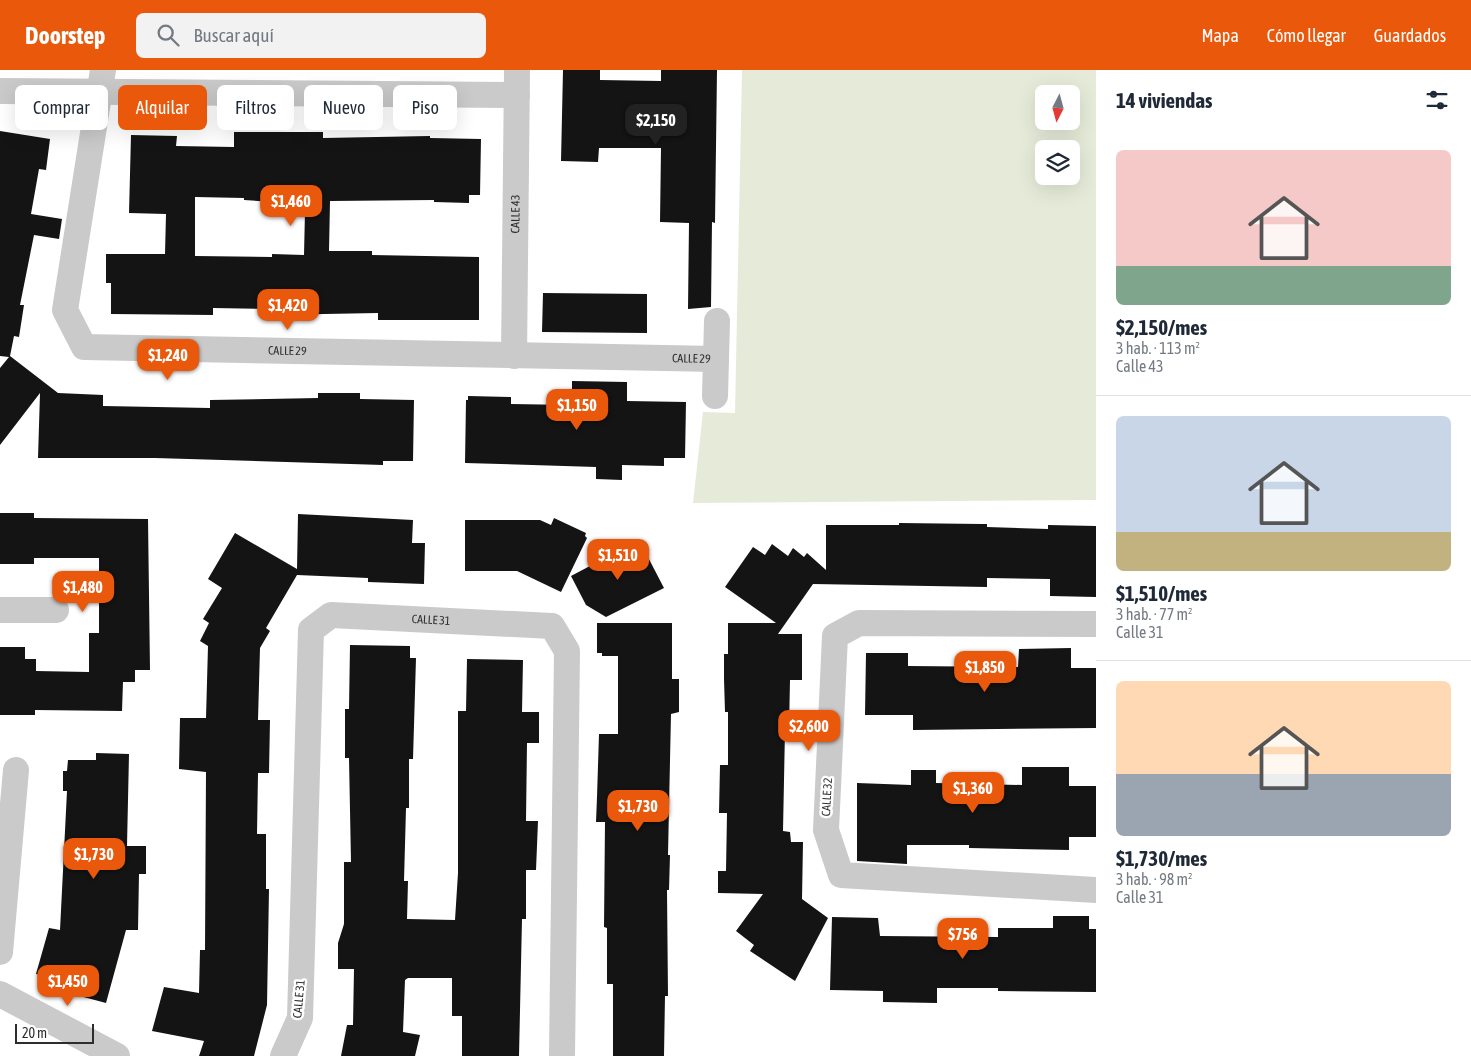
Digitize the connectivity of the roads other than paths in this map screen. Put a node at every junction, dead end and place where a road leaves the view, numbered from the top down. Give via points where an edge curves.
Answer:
1 (101, 81) edge
2 (517, 82) edge
3 (0, 91) edge
4 (717, 321) dead end
5 (514, 356) junction
6 (716, 359) junction
7 (715, 396) dead end
8 (0, 610) edge
9 (56, 610) dead end
10 (1096, 624) edge
11 (16, 770) dead end
12 (1096, 890) edge
13 (0, 952) edge
14 (0, 994) edge
15 (118, 1056) edge
16 (283, 1056) edge
17 (562, 1056) edge

1 - 2 street
1 - 3 street
1 - 5 street, CALLE 29 via 65,310 84,347
2 - 5 street, CALLE 43
4 - 6 street
5 - 6 street, CALLE 29
6 - 7 street, CALLE 29
8 - 9 street
10 - 12 street, CALLE 32 via 859,623 835,636 826,830 841,875
11 - 13 street
14 - 15 street
16 - 17 street, CALLE 31 via 300,1018 311,630 331,616 552,626 567,651

